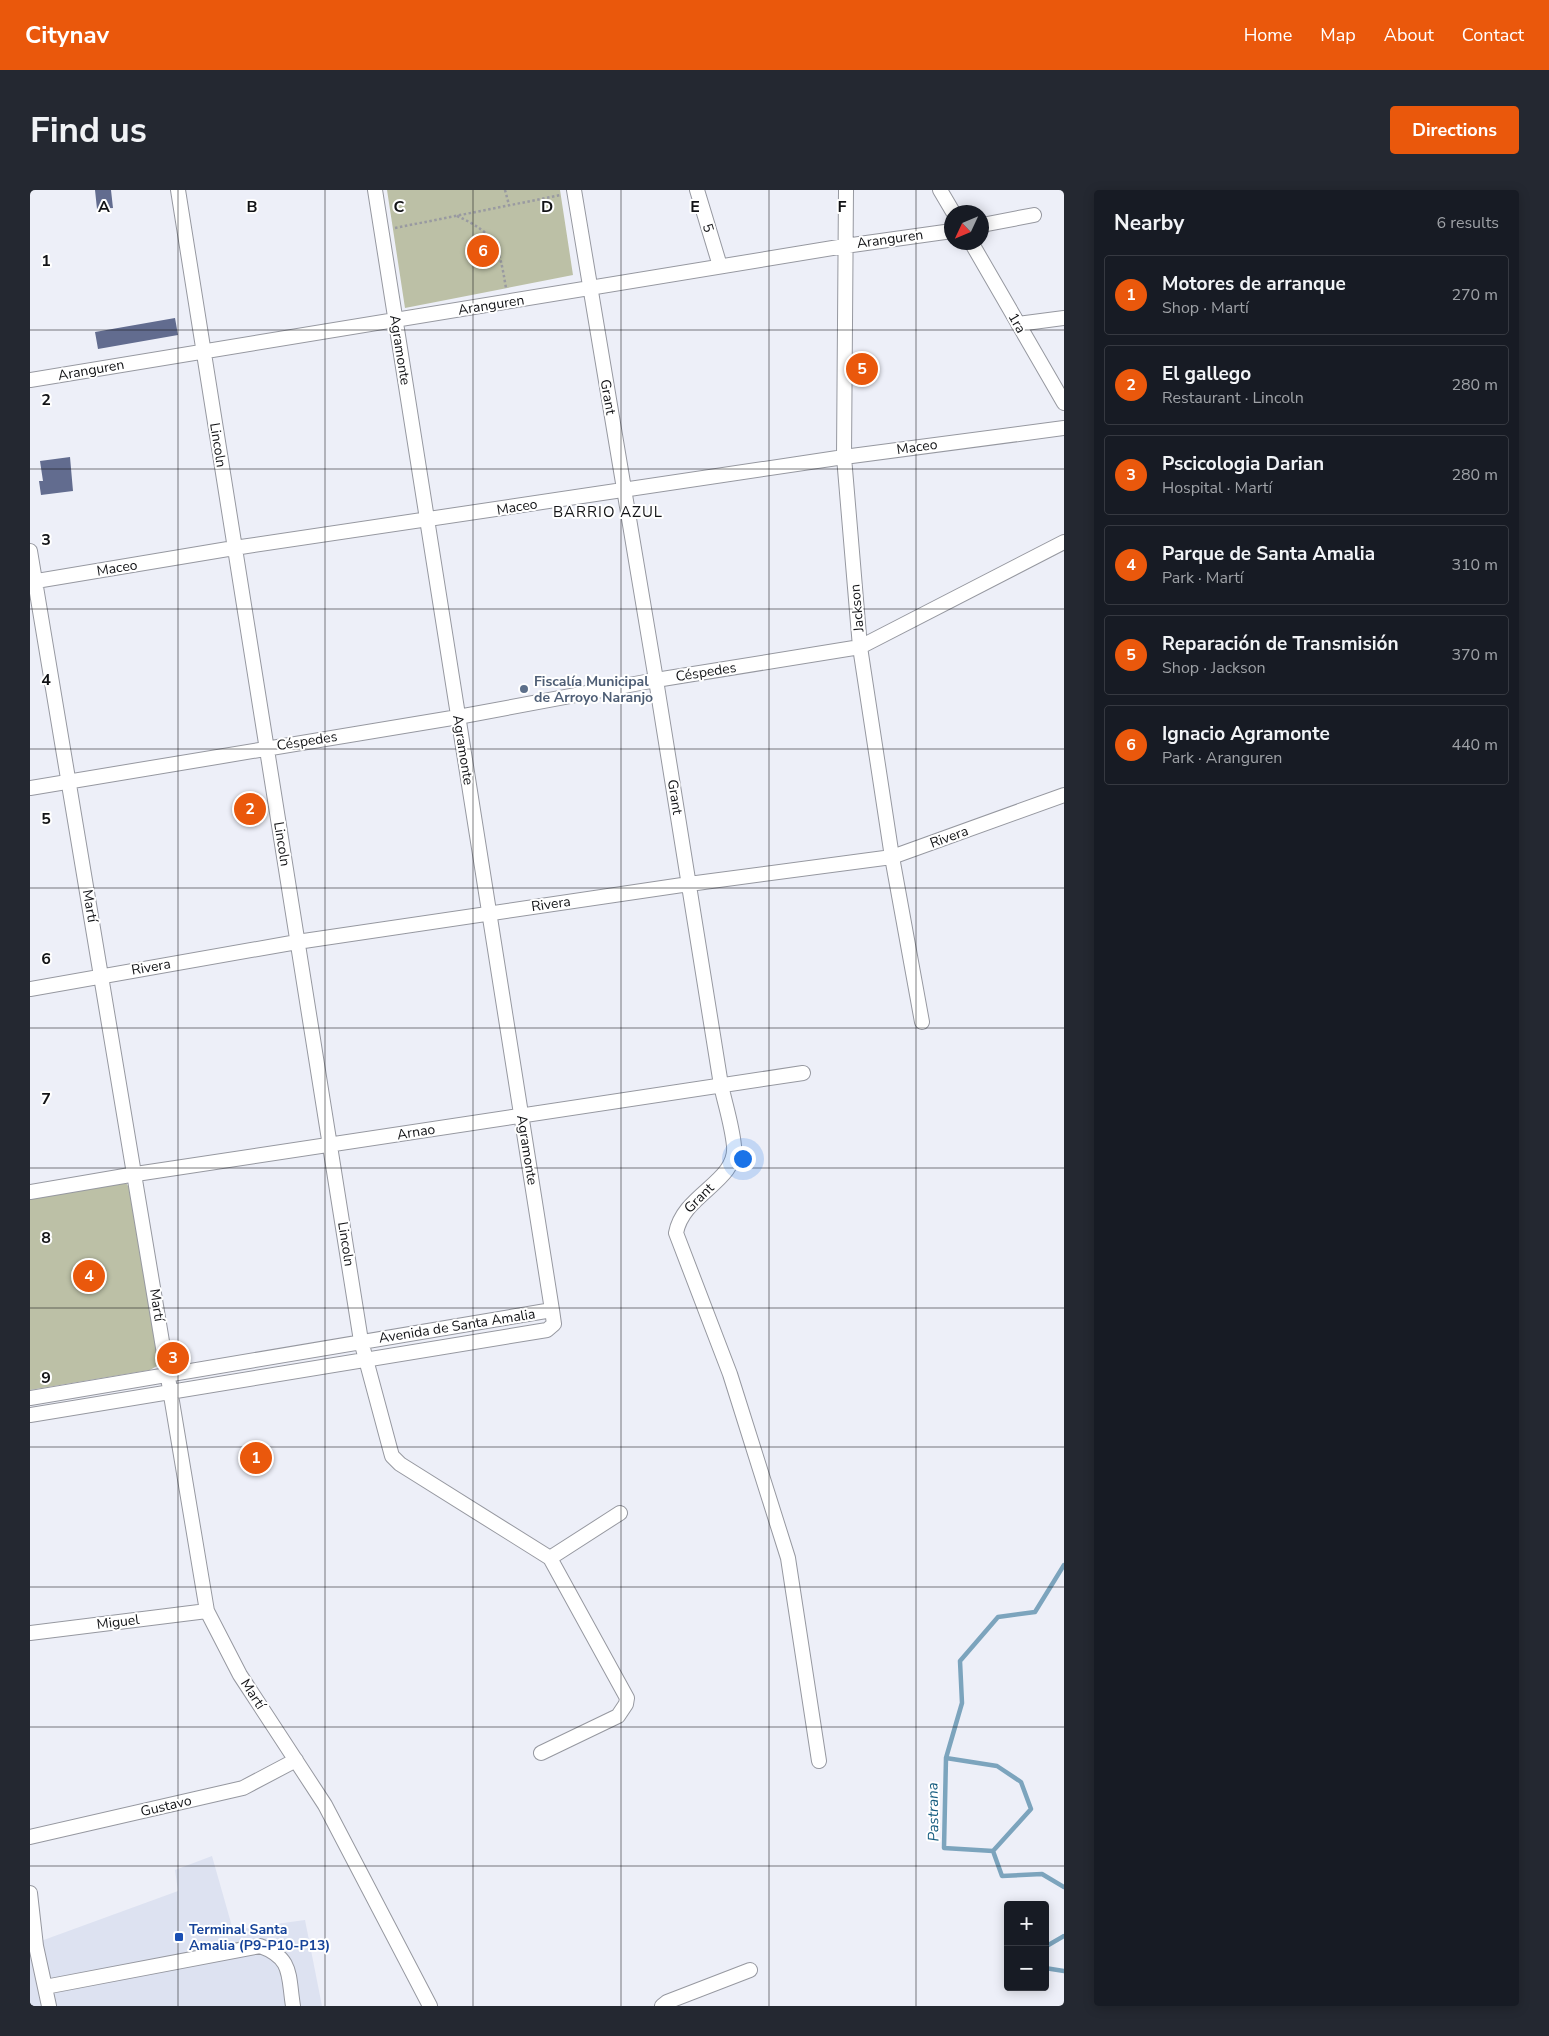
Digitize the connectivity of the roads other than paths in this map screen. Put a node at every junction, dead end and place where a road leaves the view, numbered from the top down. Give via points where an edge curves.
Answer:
1 (178, 190) edge
2 (375, 190) edge
3 (696, 190) edge
4 (846, 190) edge
5 (940, 190) edge
6 (574, 191) edge
7 (949, 205) edge
8 (1034, 215) dead end
9 (989, 225) edge
10 (944, 232) edge
11 (846, 246) junction
12 (976, 250) edge
13 (720, 266) junction
14 (589, 288) junction
15 (1064, 318) edge
16 (396, 321) junction
17 (1018, 324) junction
18 (204, 351) junction
19 (30, 380) edge
20 (1064, 404) edge
21 (1064, 428) edge
22 (844, 457) junction
23 (624, 490) junction
24 (427, 520) junction
25 (1064, 542) edge
26 (234, 548) junction
27 (30, 551) edge
28 (33, 582) edge
29 (860, 648) junction
30 (656, 680) junction
31 (458, 717) junction
32 (267, 747) junction
33 (68, 781) junction
34 (30, 788) edge
35 (1064, 794) edge
36 (892, 857) junction
37 (689, 884) junction
38 (490, 913) junction
39 (297, 942) junction
40 (101, 975) junction
41 (30, 989) edge
42 (922, 1022) dead end
43 (803, 1073) dead end
44 (721, 1084) junction
45 (521, 1115) junction
46 (331, 1146) junction
47 (136, 1174) junction
48 (30, 1192) edge
49 (552, 1310) junction
50 (361, 1341) junction
51 (365, 1360) junction
52 (168, 1375) junction
53 (170, 1392) junction
54 (30, 1398) edge
55 (30, 1415) edge
56 (620, 1513) dead end
57 (550, 1558) junction
58 (207, 1611) junction
59 (30, 1633) edge
60 (541, 1753) dead end
61 (296, 1760) junction
62 (819, 1760) dead end
63 (30, 1837) edge
64 (30, 1894) edge
65 (750, 1970) dead end
66 (45, 1987) junction
67 (49, 2006) edge
68 (293, 2006) edge
69 (430, 2006) edge
70 (662, 2006) edge

1 - 18 street, Lincoln
2 - 16 street, Agramonte
3 - 13 street, 5
4 - 11 street, Jackson
5 - 7 street
6 - 14 street, Grant
8 - 9 street
10 - 11 street, Aranguren
11 - 13 street, Aranguren
11 - 22 street, Jackson
12 - 17 street, 1ra
13 - 14 street, Aranguren
14 - 16 street, Aranguren
14 - 23 street, Grant
15 - 17 street
16 - 18 street, Aranguren
16 - 24 street, Agramonte
17 - 20 street, 1ra
18 - 19 street, Aranguren
18 - 26 street, Lincoln
21 - 22 street, Maceo
22 - 23 street, Maceo
22 - 29 street, Jackson
23 - 24 street, Maceo
23 - 30 street, Grant
24 - 26 street, Maceo
24 - 31 street, Agramonte
25 - 29 street, Céspedes
26 - 28 street, Maceo
26 - 32 street, Lincoln
27 - 28 street, Martí
28 - 33 street, Martí
29 - 30 street, Céspedes
29 - 36 street, Jackson
30 - 31 street, Céspedes
30 - 37 street, Grant
31 - 32 street, Céspedes
31 - 38 street, Agramonte
32 - 33 street, Céspedes
32 - 39 street, Lincoln
33 - 34 street, Céspedes
33 - 40 street, Martí
35 - 36 street, Rivera
36 - 37 street, Rivera
36 - 42 street, Jackson
37 - 38 street, Rivera
37 - 44 street, Grant
38 - 39 street, Rivera
38 - 45 street, Agramonte
39 - 40 street, Rivera
39 - 46 street, Lincoln
40 - 41 street, Rivera
40 - 47 street, Martí
43 - 44 street, Arnao
44 - 45 street, Arnao
44 - 62 street, Grant via 734,1146 732,1160 727,1171 686,1208 678,1221 676,1233 730,1374 788,1558
45 - 46 street, Arnao
45 - 49 street, Agramonte
46 - 47 street, Arnao
46 - 50 street, Lincoln
47 - 48 street, Arnao
47 - 52 street, Martí
49 - 50 street, Avenida de Santa Amalia
49 - 51 street, Avenida de Santa Amalia via 554,1324 547,1330
50 - 51 street, Lincoln
50 - 52 street, Avenida de Santa Amalia
51 - 53 street, Avenida de Santa Amalia
51 - 57 street, Lincoln via 392,1456
52 - 53 street, Martí
52 - 54 street, Avenida de Santa Amalia
53 - 55 street, Avenida de Santa Amalia
53 - 58 street, Martí
56 - 57 street
57 - 60 street via 626,1698 626,1704 618,1716
58 - 59 street, Miguel
58 - 61 street, Martí via 240,1675
61 - 63 street, Gustavo via 243,1788
61 - 69 street, Martí via 325,1805
64 - 66 street
65 - 70 street
66 - 67 street
66 - 68 street via 260,1946 274,1951 286,1962

